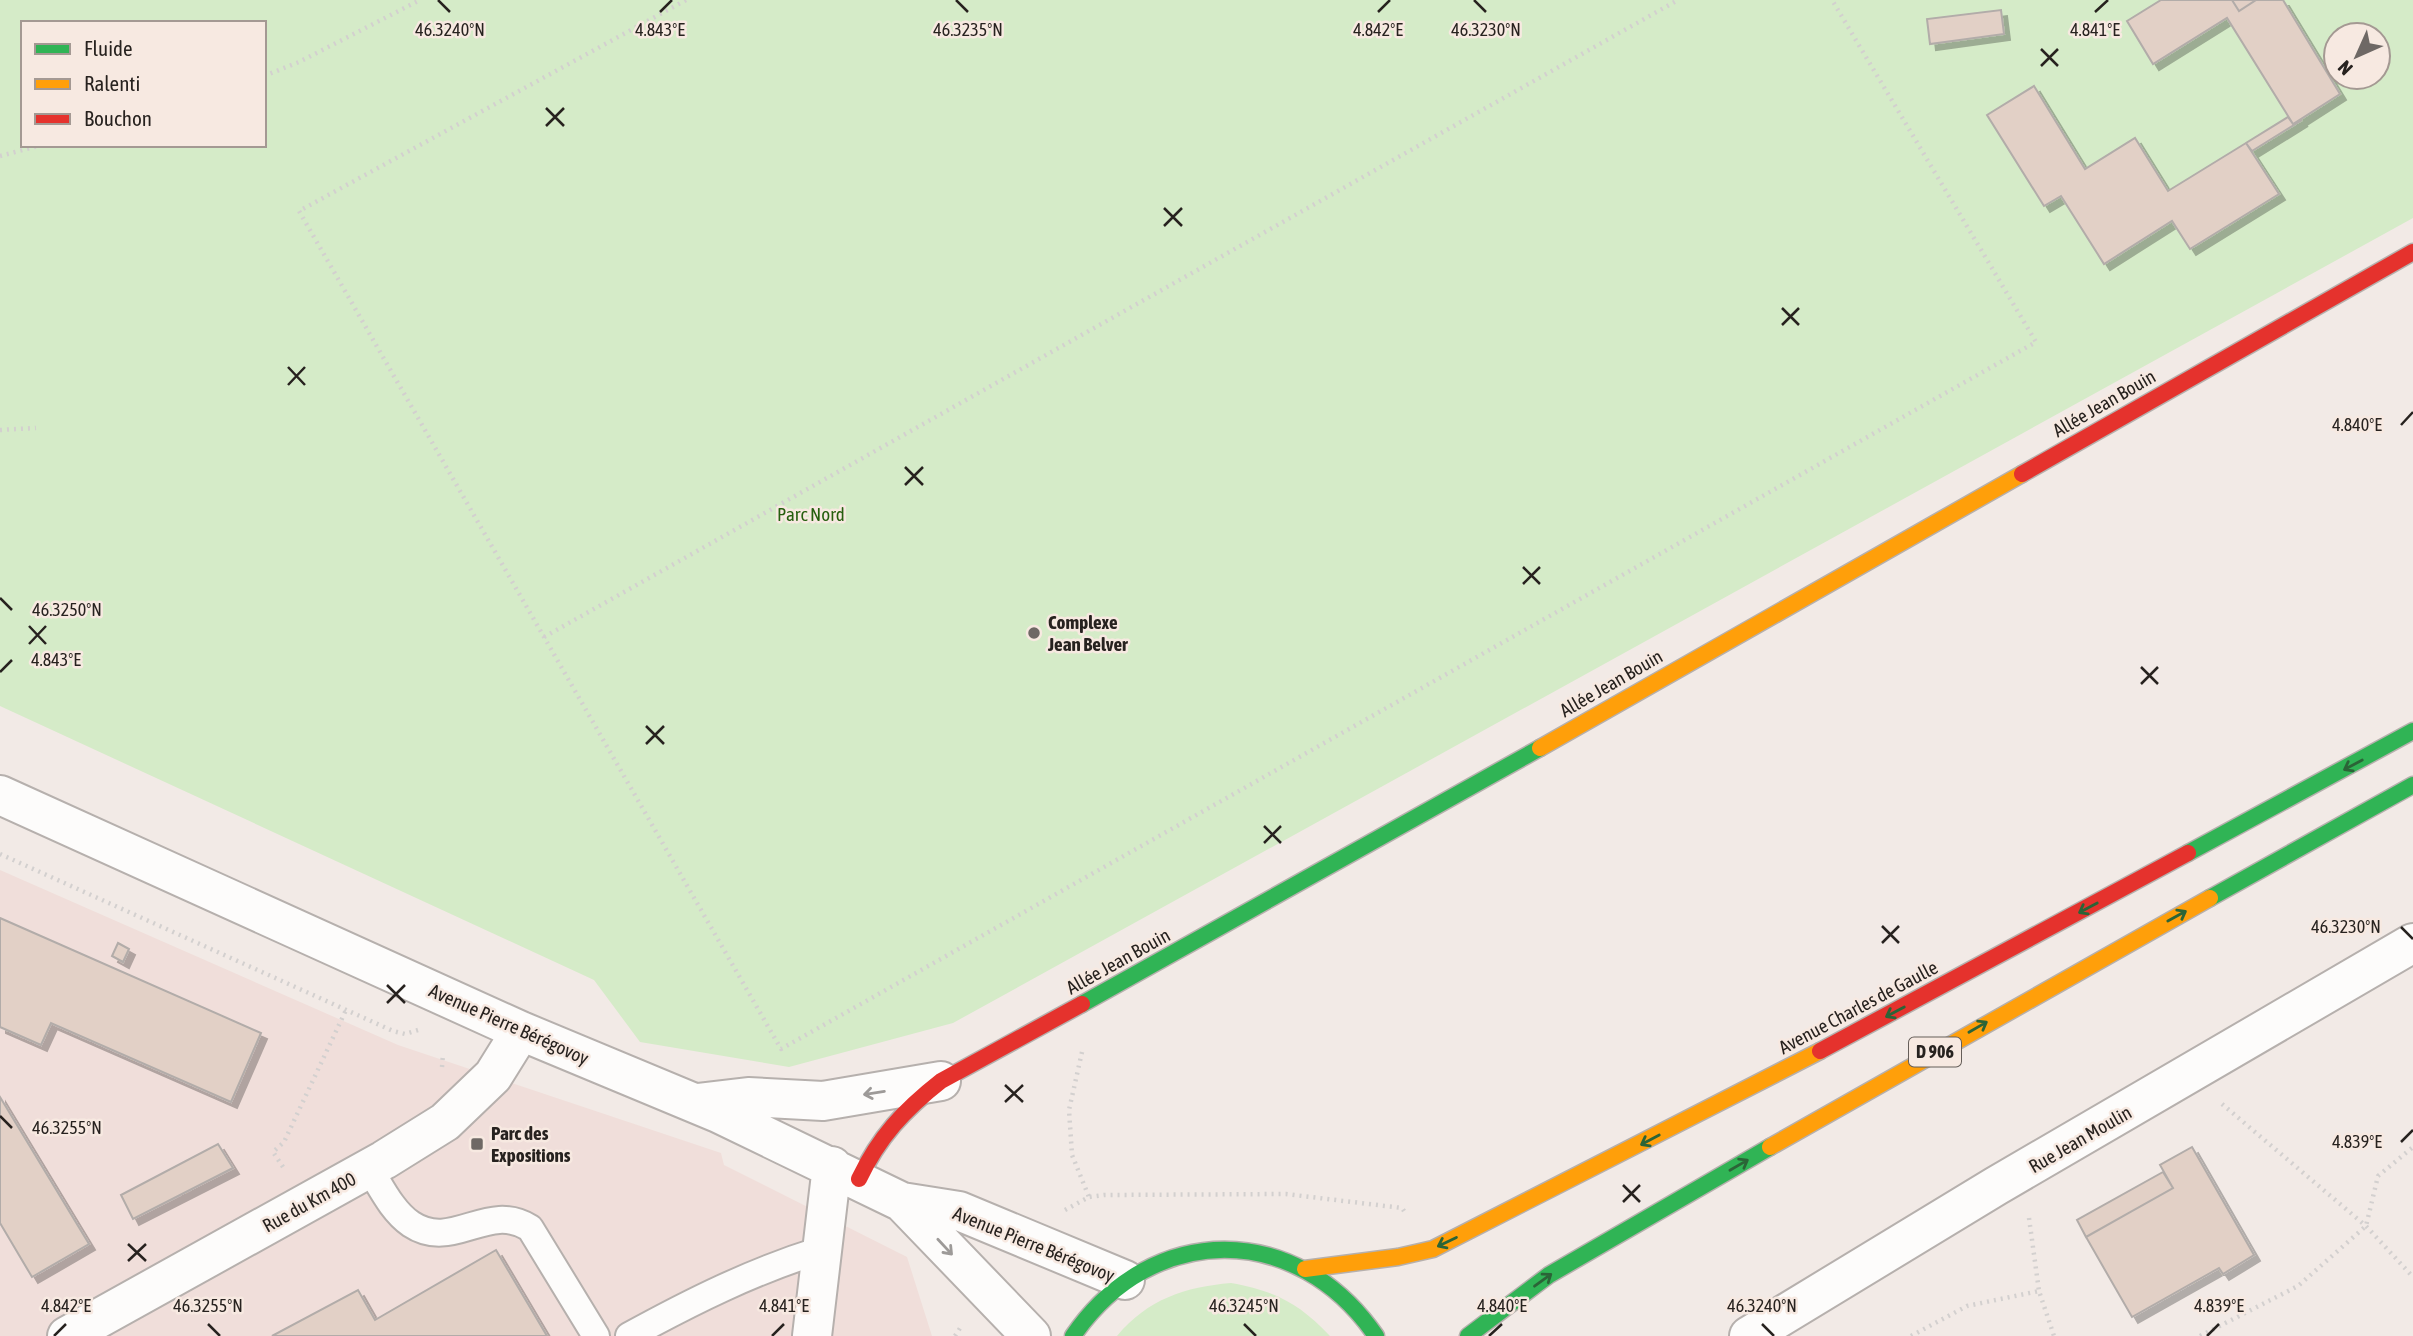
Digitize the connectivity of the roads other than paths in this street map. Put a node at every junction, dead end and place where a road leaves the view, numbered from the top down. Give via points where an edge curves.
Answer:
1 (2413, 252) edge
2 (2413, 732) edge
3 (2413, 785) edge
4 (0, 795) edge
5 (2413, 943) edge
6 (521, 1031) junction
7 (942, 1081) junction
8 (695, 1103) junction
9 (369, 1168) junction
10 (846, 1172) junction
11 (902, 1202) junction
12 (821, 1250) junction
13 (1305, 1269) junction
14 (1125, 1280) junction
15 (67, 1336) edge
16 (596, 1336) edge
17 (629, 1336) edge
18 (812, 1336) edge
19 (1031, 1336) edge
20 (1073, 1336) edge
21 (1376, 1336) edge
22 (1468, 1336) edge
23 (1749, 1336) edge

1 - 7 main road, Allée Jean Bouin
2 -> 13 main road, Avenue Charles de Gaulle via 1897,1011 1457,1237 1418,1254
22 -> 3 main road, D 906 via 1549,1275 2008,1010
4 - 6 street, Avenue Pierre Bérégovoy
5 - 23 street, Rue Jean Moulin
6 - 8 street, Avenue Pierre Bérégovoy
6 - 9 street, Rue du Km 400 via 493,1076 468,1102 445,1122
7 -> 8 street via 822,1101 748,1097
7 - 10 main road, Allée Jean Bouin via 893,1119 873,1148
8 - 10 street, Avenue Pierre Bérégovoy
9 - 15 street, Rue du Km 400
9 - 16 lane via 393,1205 410,1223 427,1232 448,1233 497,1219 516,1219 530,1228
10 - 11 street, Avenue Pierre Bérégovoy
10 - 12 street
11 - 14 street, Avenue Pierre Bérégovoy via 959,1211
11 -> 19 street, Avenue Pierre Bérégovoy
12 - 17 lane via 694,1300
12 - 18 street
13 - 14 main road via 1260,1253 1213,1250 1167,1259
13 - 21 main road via 1333,1286
14 - 20 main road via 1096,1305

